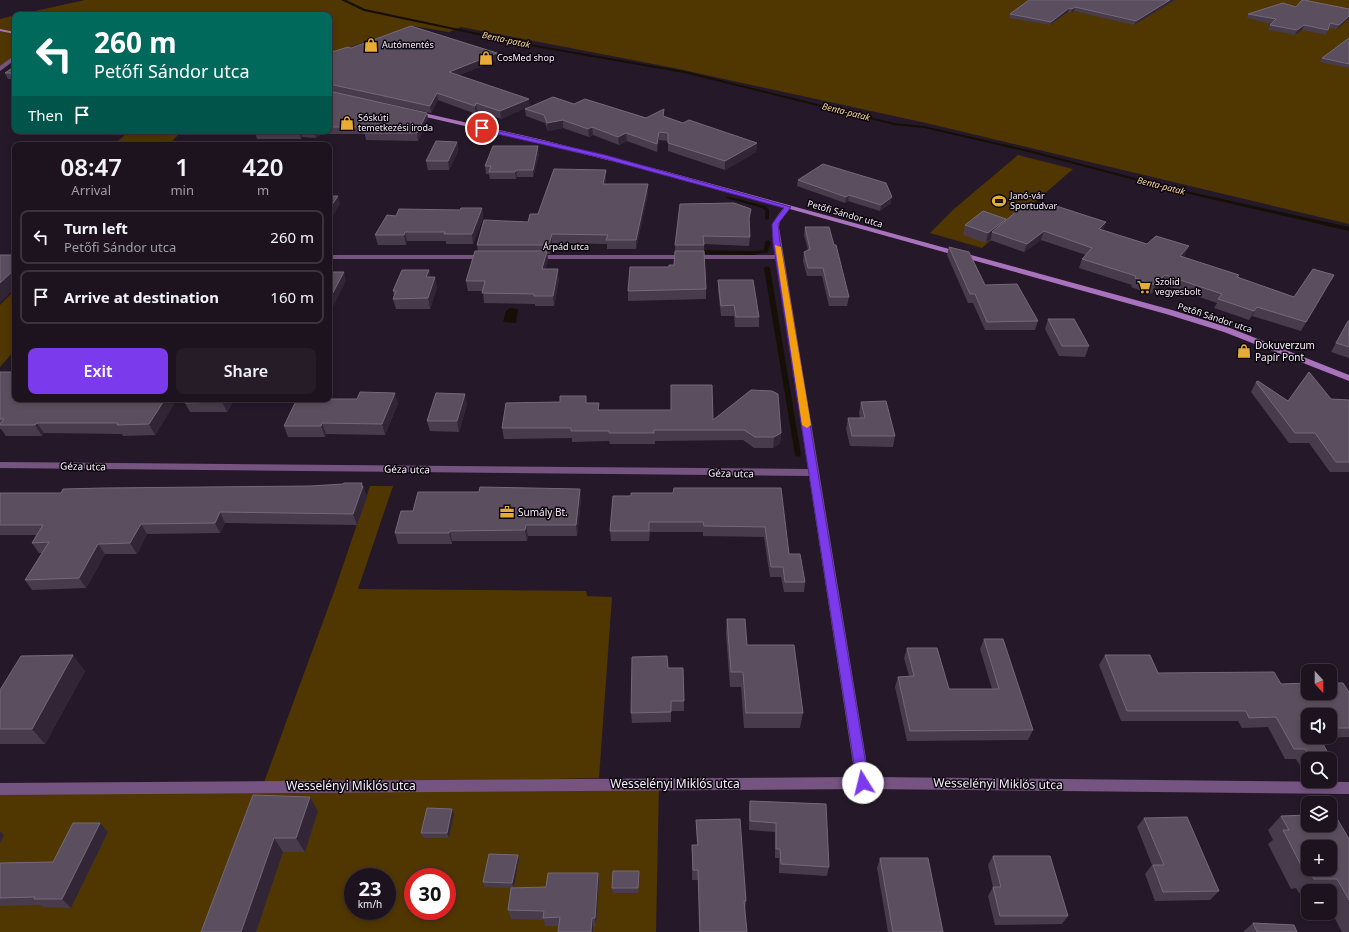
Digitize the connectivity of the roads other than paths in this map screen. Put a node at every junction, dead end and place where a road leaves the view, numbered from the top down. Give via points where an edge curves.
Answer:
1 (0, 30) edge
2 (12, 32) edge
3 (12, 59) edge
4 (0, 69) edge
5 (406, 112) edge
6 (787, 207) junction
7 (332, 257) edge
8 (495, 257) edge
9 (526, 257) edge
10 (779, 257) junction
11 (1349, 378) edge
12 (0, 465) edge
13 (815, 473) junction
14 (863, 783) junction
15 (1349, 788) edge
16 (0, 789) edge

1 - 2 main road
3 - 4 street
5 - 6 main road, Petőfi Sándor utca via 603,157
6 - 10 street via 775,224
6 - 11 main road, Petőfi Sándor utca via 1212,325
7 - 8 street
9 - 10 street, Árpád utca
10 - 13 street
12 - 13 street, Géza utca
13 - 14 street
14 - 15 street, Wesselényi Miklós utca
14 - 16 street, Wesselényi Miklós utca

